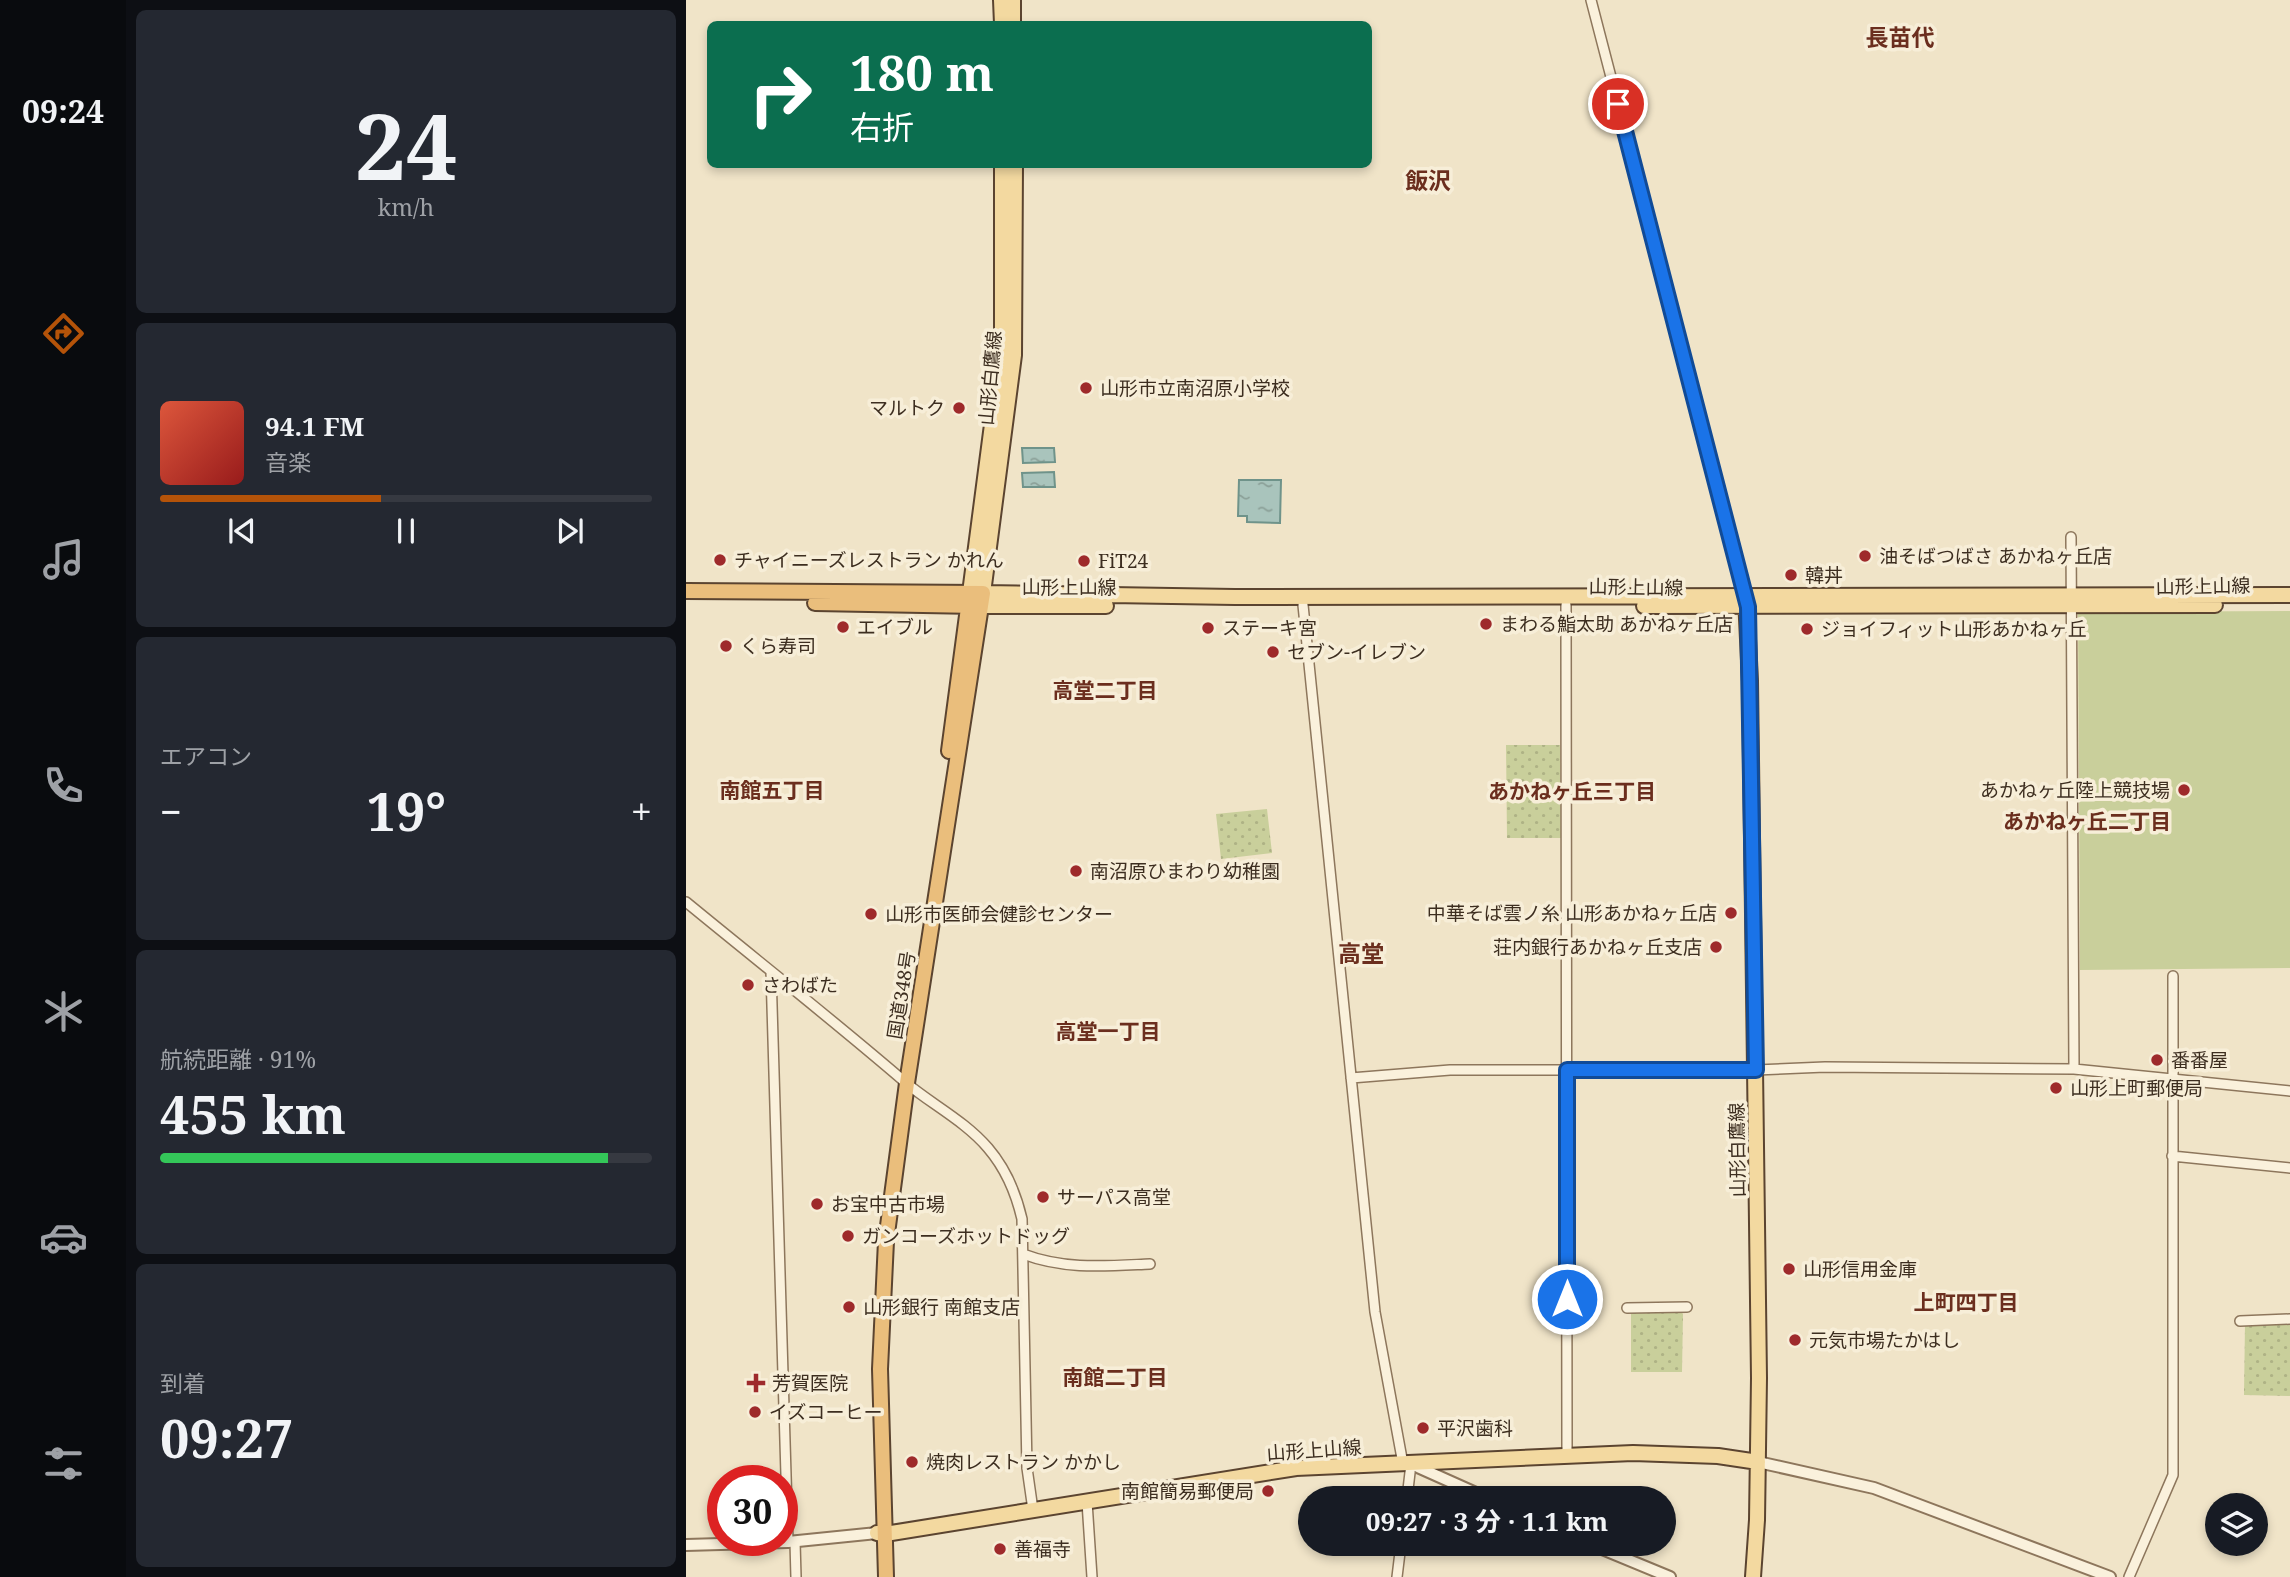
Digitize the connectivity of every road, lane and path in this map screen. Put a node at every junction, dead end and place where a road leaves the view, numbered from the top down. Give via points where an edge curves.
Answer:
1 (1002, 0) edge
2 (1013, 0) edge
3 (1591, 0) edge
4 (1002, 21) edge
5 (1013, 21) edge
6 (1002, 168) edge
7 (1015, 168) edge
8 (2071, 537) dead end
9 (686, 591) edge
10 (2290, 595) edge
11 (686, 600) edge
12 (976, 600) junction
13 (2071, 601) junction
14 (1747, 602) junction
15 (1303, 604) junction
16 (2290, 604) edge
17 (1566, 605) junction
18 (686, 902) edge
19 (771, 972) junction
20 (2173, 976) dead end
21 (2074, 1069) junction
22 (1567, 1070) junction
23 (1756, 1070) junction
24 (1351, 1078) junction
25 (2172, 1079) junction
26 (903, 1080) junction
27 (2290, 1091) edge
28 (2172, 1156) junction
29 (2290, 1168) edge
30 (1023, 1254) junction
31 (1150, 1264) dead end
32 (1687, 1307) dead end
33 (1627, 1308) dead end
34 (2290, 1319) edge
35 (2240, 1321) dead end
36 (1567, 1455) junction
37 (1758, 1462) junction
38 (1407, 1464) junction
39 (789, 1465) edge
40 (1407, 1486) edge
41 (1459, 1486) edge
42 (1087, 1502) junction
43 (1033, 1510) junction
44 (881, 1534) junction
45 (798, 1541) edge
46 (707, 1544) edge
47 (686, 1545) edge
48 (794, 1556) edge
49 (1400, 1556) edge
50 (1619, 1556) edge
51 (796, 1577) edge
52 (878, 1577) edge
53 (886, 1577) edge
54 (1092, 1577) edge
55 (1397, 1577) edge
56 (1670, 1577) edge
57 (1753, 1577) edge
58 (2110, 1577) edge
59 (2129, 1577) edge

1 - 4 main road
2 - 5 main road
3 - 14 street
6 - 12 main road, 山形白鷹線 via 1002,348
7 - 12 main road, 山形白鷹線 via 1014,355
8 - 13 street
9 - 12 highway
10 - 13 main road, 山形上山線
11 - 12 highway
12 - 14 main road, 山形上山線 via 1235,597
12 - 15 main road, 山形上山線
12 - 26 highway, 国道348号
13 - 14 main road, 山形上山線
13 - 16 main road, 山形上山線
13 - 21 street
14 - 17 main road, 山形上山線
14 - 23 main road, 山形白鷹線
15 - 17 main road, 山形上山線
15 - 24 street
17 - 22 street
18 - 19 street
19 - 26 street
19 - 39 street
20 - 25 street
21 - 23 street
21 - 25 street
22 - 23 street
22 - 24 street via 1450,1070
22 - 36 street
23 - 37 main road, 山形白鷹線
24 - 38 street via 1375,1312
25 - 27 street
25 - 28 street
26 - 30 street via 968,1130 1000,1165 1020,1208
26 - 44 highway, 国道348号 via 885,1264
28 - 29 street
28 - 59 street via 2173,1475
30 - 31 street via 1068,1266
30 - 43 street via 1027,1468
32 - 33 street
34 - 35 street
36 - 37 main road, 山形上山線 via 1633,1452
36 - 38 main road, 山形上山線
37 - 57 main road, 山形白鷹線
37 - 58 street via 1874,1488
38 - 40 street
38 - 41 street
38 - 42 main road, 山形上山線 via 1296,1468
42 - 43 main road, 山形上山線
42 - 54 street
43 - 44 main road, 山形上山線
44 - 45 street
44 - 52 highway, 国道348号
44 - 53 highway, 国道348号
46 - 47 street
48 - 51 street
49 - 55 street
50 - 56 street

